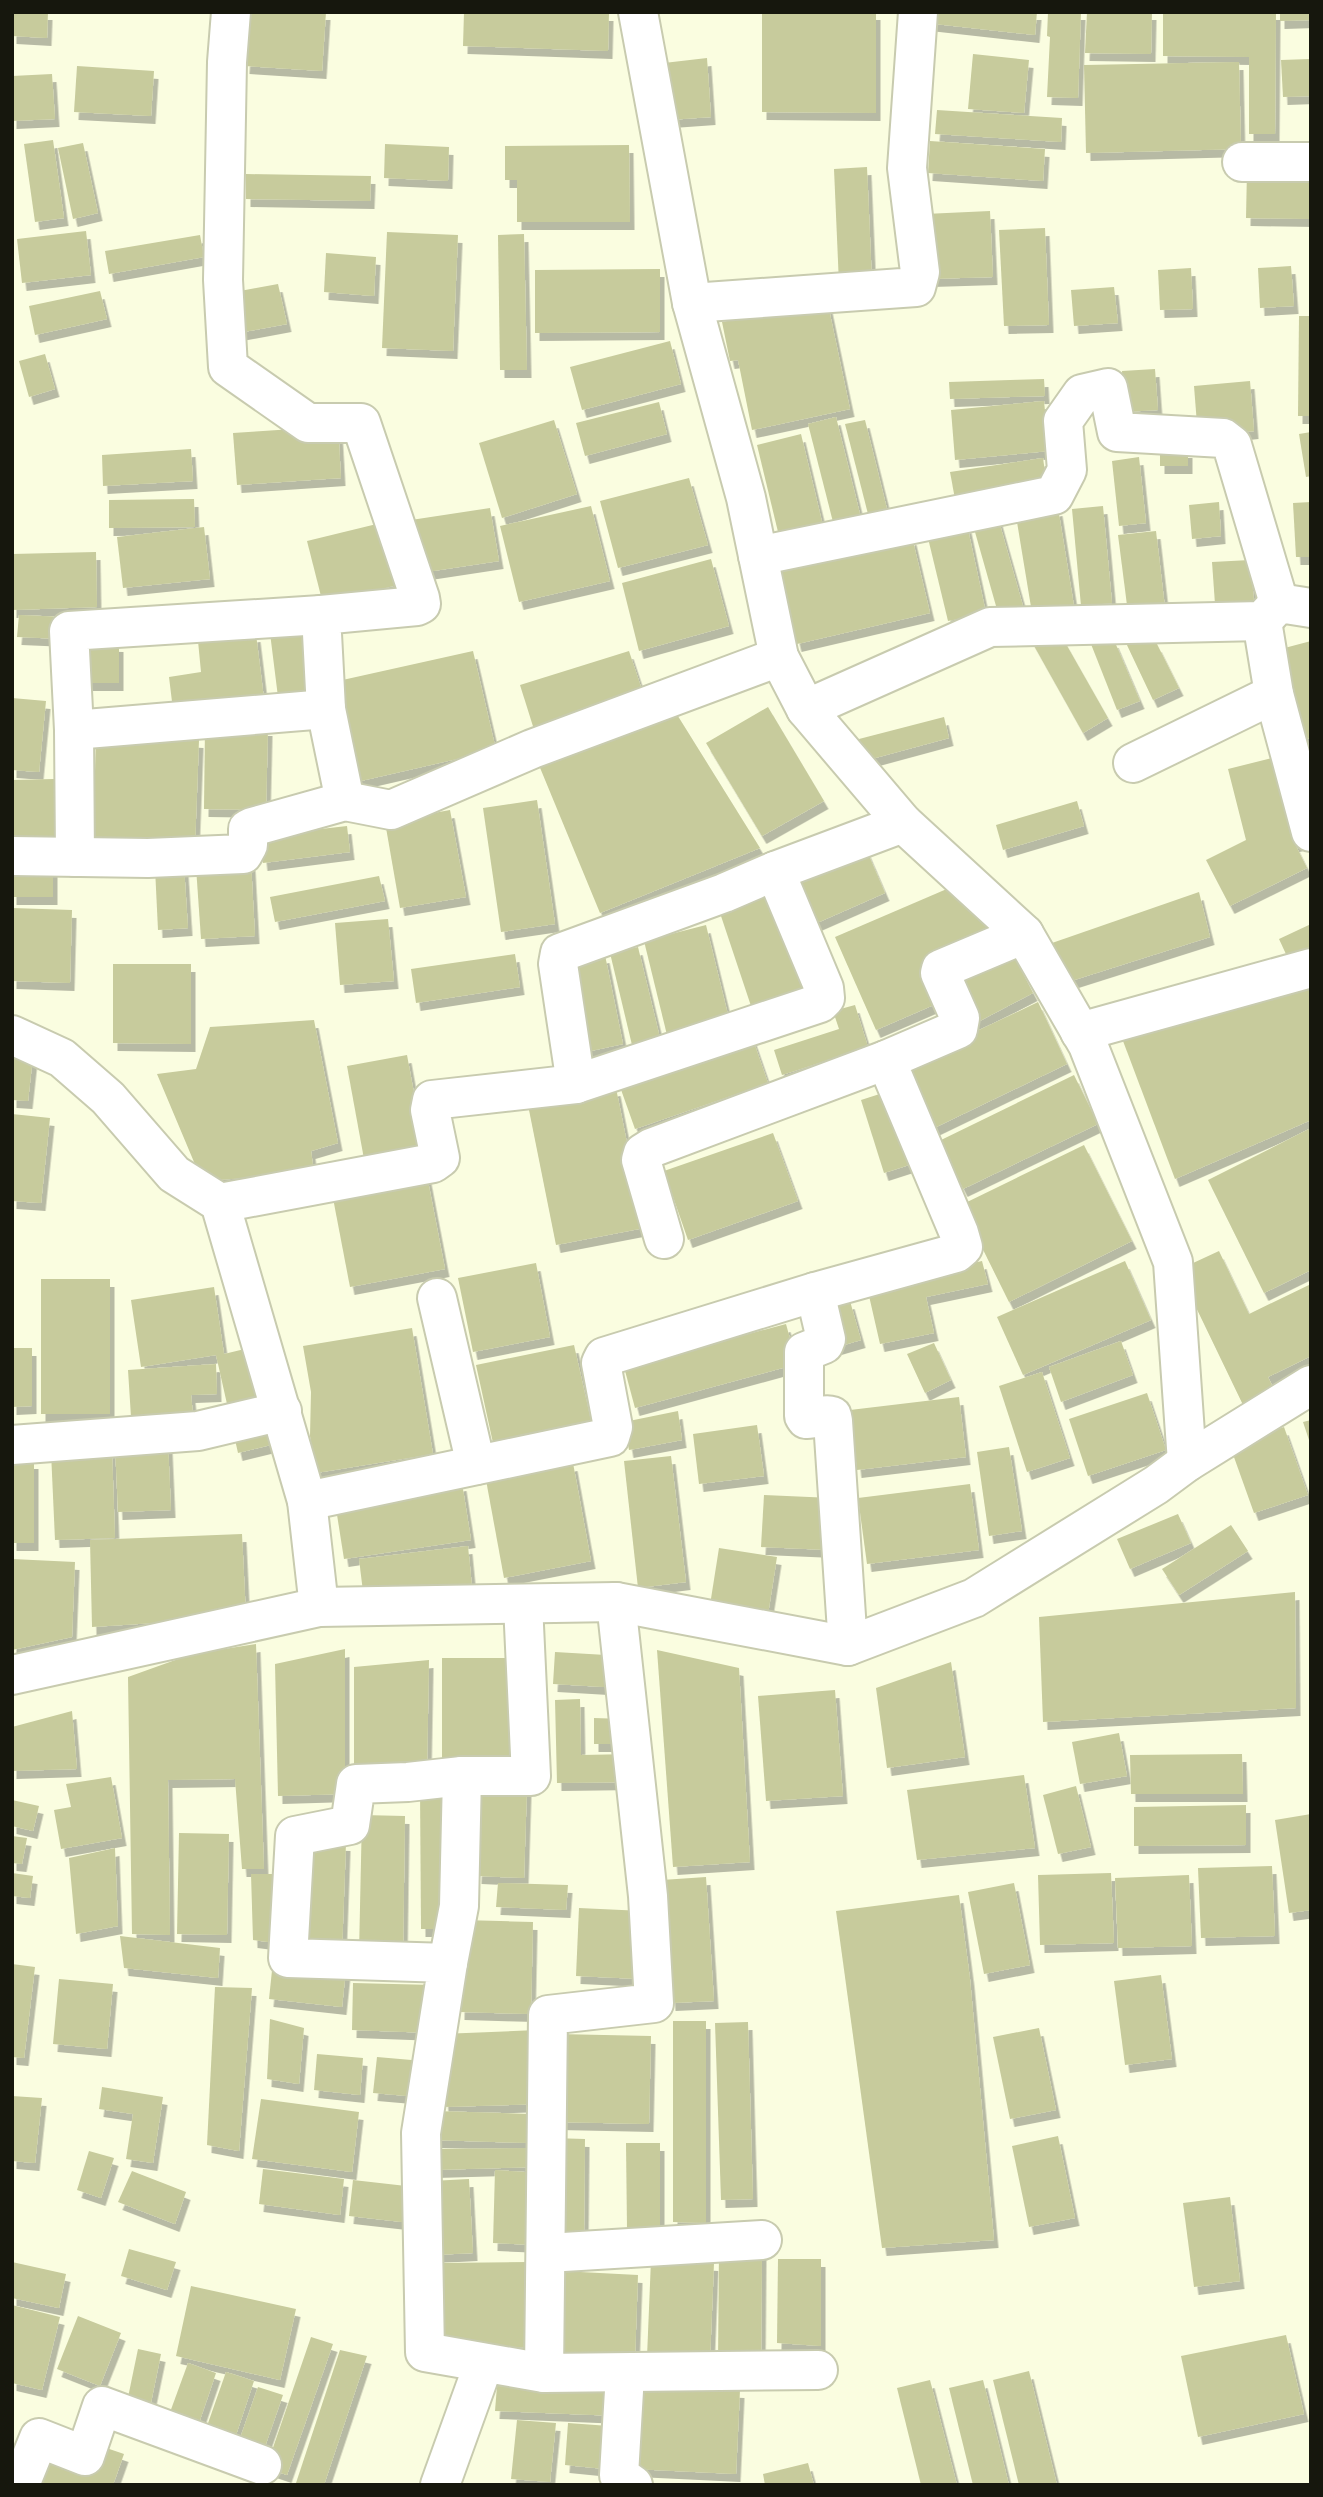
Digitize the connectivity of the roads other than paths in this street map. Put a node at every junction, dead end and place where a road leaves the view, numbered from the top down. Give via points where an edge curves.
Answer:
1 (231, 12) edge
2 (638, 12) edge
3 (918, 12) edge
4 (1242, 162) dead end
5 (1311, 162) edge
6 (692, 303) junction
7 (758, 556) junction
8 (1284, 611) edge
9 (321, 615) junction
10 (779, 657) junction
11 (1274, 694) junction
12 (326, 709) junction
13 (807, 709) junction
14 (74, 730) junction
15 (1133, 763) dead end
16 (345, 801) junction
17 (903, 823) junction
18 (1311, 832) edge
19 (12, 856) edge
20 (75, 857) junction
21 (775, 871) junction
22 (1024, 934) junction
23 (1311, 968) edge
24 (1080, 1032) junction
25 (12, 1035) edge
26 (886, 1060) junction
27 (576, 1084) junction
28 (220, 1203) junction
29 (664, 1239) dead end
30 (815, 1292) junction
31 (437, 1298) dead end
32 (1311, 1385) edge
33 (282, 1410) junction
34 (12, 1445) edge
35 (1187, 1462) junction
36 (476, 1465) junction
37 (307, 1501) junction
38 (616, 1602) junction
39 (523, 1604) junction
40 (319, 1607) junction
41 (848, 1646) junction
42 (12, 1675) edge
43 (462, 1776) junction
44 (447, 1963) junction
45 (762, 2239) dead end
46 (547, 2253) junction
47 (484, 2363) junction
48 (818, 2370) dead end
49 (544, 2373) junction
50 (625, 2374) junction
51 (262, 2465) dead end
52 (20, 2485) edge
53 (440, 2485) edge
54 (633, 2485) edge

1 - 9 street via 223,280 228,367 308,423 361,423 421,604
2 - 6 street
3 - 6 street via 907,168 920,272 916,287
4 - 5 street
6 - 7 street
7 - 8 street via 1054,495 1067,470 1063,421 1082,394 1108,388 1117,432 1223,438 1233,444
7 - 10 street
8 - 11 street
8 - 13 street via 990,626
9 - 12 street
9 - 14 street via 69,631
10 - 13 street
10 - 16 street via 532,749 391,810
11 - 15 street
11 - 18 street
12 - 14 street
12 - 16 street
13 - 17 street
14 - 20 street
16 - 20 street via 252,827 243,854
17 - 21 street
17 - 22 street
19 - 20 street
21 - 27 street via 560,953
21 - 27 street via 825,998
22 - 24 street
22 - 26 street via 941,969 960,1018 958,1029
23 - 24 street
24 - 35 street via 1173,1262
25 - 28 street via 62,1058 108,1098 174,1174
26 - 29 street via 643,1153 641,1160
26 - 30 street via 964,1247
27 - 28 street via 432,1100 440,1158 433,1163
28 - 33 street
30 - 36 street via 609,1354 601,1363 613,1427 610,1437
30 - 41 street via 826,1339 804,1352 804,1416 810,1420 828,1415 833,1421
31 - 36 street
32 - 35 street
33 - 34 street via 198,1431
33 - 37 street
35 - 41 street via 974,1598
36 - 37 street
37 - 40 street
38 - 39 street
38 - 41 street
38 - 46 street via 648,1896 654,2003 548,2015
39 - 40 street
39 - 43 street via 531,1776
40 - 42 street
43 - 44 street via 459,1906
43 - 44 street via 356,1784 351,1825 295,1836 288,1958
44 - 47 street via 421,2133 425,2352
45 - 46 street
46 - 49 street
47 - 49 street
47 - 53 street
48 - 50 street
49 - 50 street
50 - 54 street via 619,2475
51 - 52 street via 102,2406 85,2456 39,2438

